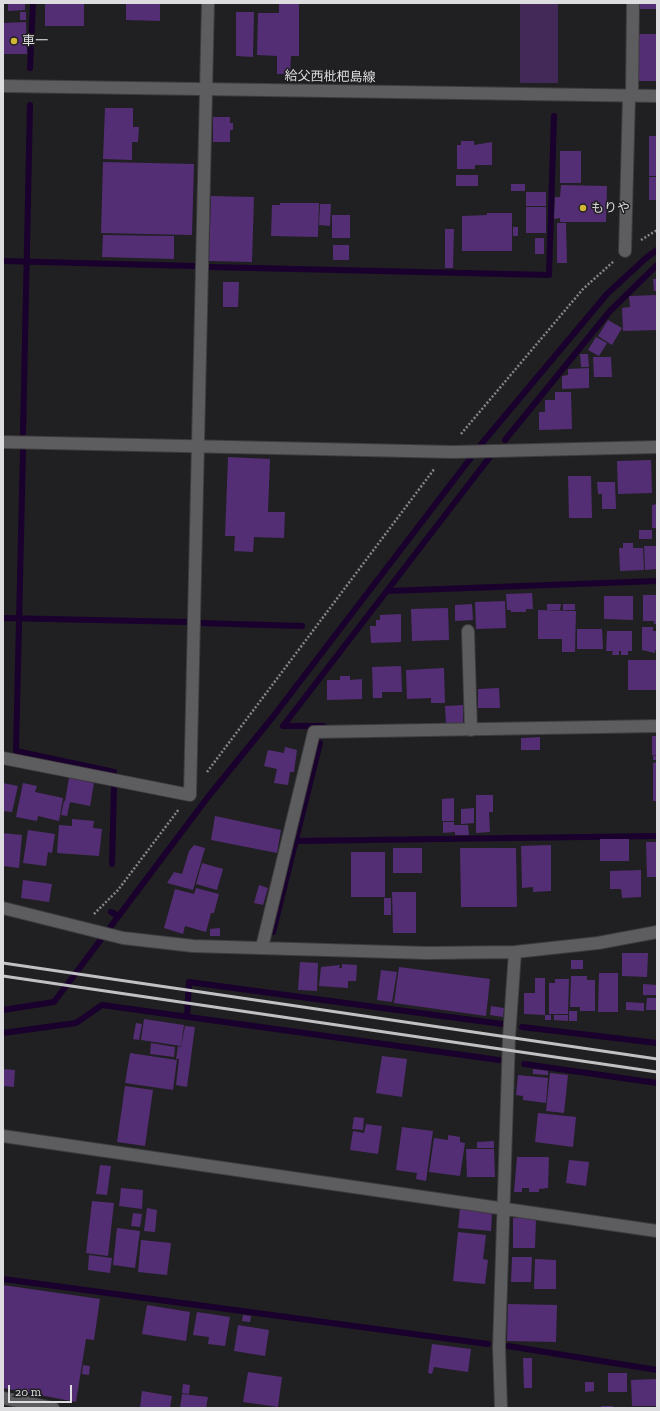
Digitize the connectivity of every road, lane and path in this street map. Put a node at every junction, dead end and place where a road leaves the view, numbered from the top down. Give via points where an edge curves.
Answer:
1 (208, 3) edge
2 (633, 3) edge
3 (3, 86) edge
4 (206, 89) junction
5 (631, 96) junction
6 (657, 96) edge
7 (657, 230) edge
8 (625, 251) junction
9 (3, 442) edge
10 (198, 445) junction
11 (657, 447) edge
12 (450, 452) junction
13 (468, 631) dead end
14 (657, 726) edge
15 (471, 730) junction
16 (3, 758) edge
17 (190, 795) junction
18 (3, 908) edge
19 (84, 929) junction
20 (657, 932) edge
21 (262, 947) junction
22 (515, 952) junction
23 (3, 1136) edge
24 (503, 1209) junction
25 (657, 1231) edge
26 (3, 1398) edge
27 (53, 1408) edge
28 (501, 1408) edge

1 - 4 street
2 - 5 street
3 - 4 street, 給父西枇杷島線
4 - 5 street, 給父西枇杷島線
4 - 10 street
5 - 6 street, 給父西枇杷島線
5 - 8 street
7 - 8 path
8 - 12 path via 583,289
9 - 10 street
10 - 12 street
10 - 17 street
11 - 12 street
12 - 17 path
13 - 15 street
14 - 15 street
15 - 21 street via 314,732
16 - 17 street
17 - 19 path via 118,890
18 - 19 street
19 - 21 street via 123,938 193,946
20 - 22 street via 598,943
21 - 22 street via 428,953
22 - 24 street
23 - 24 street
24 - 25 street
24 - 28 street via 499,1347
26 - 27 street

